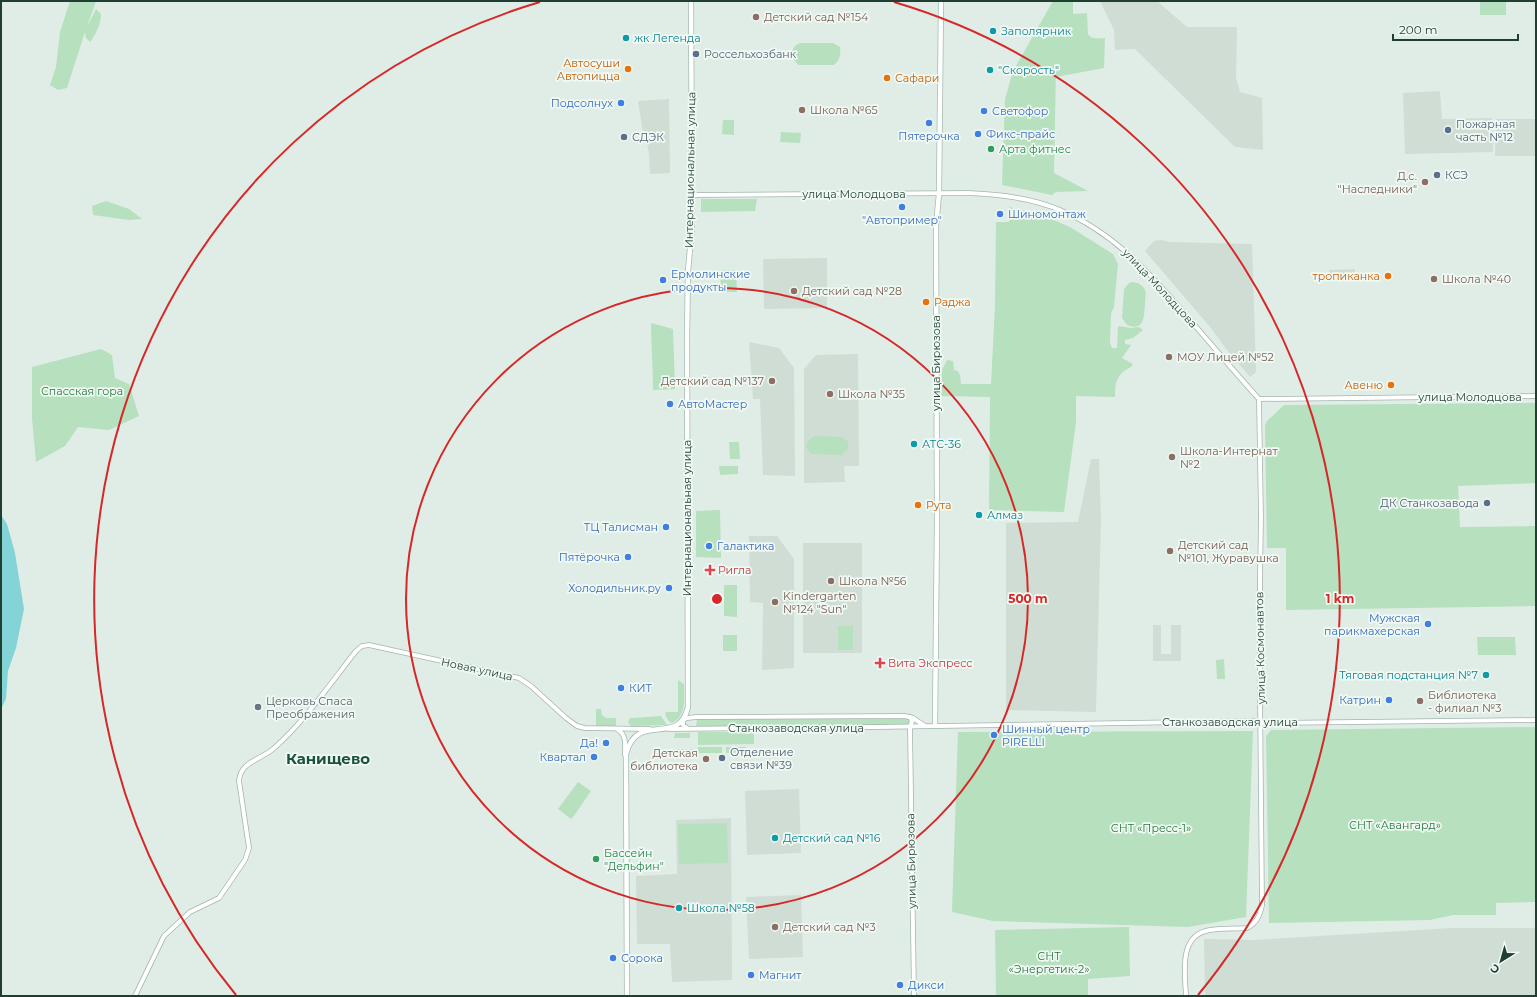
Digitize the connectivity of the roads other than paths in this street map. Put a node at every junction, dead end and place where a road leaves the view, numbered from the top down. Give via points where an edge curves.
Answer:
1 (691, 1) edge
2 (941, 1) edge
3 (939, 194) junction
4 (692, 195) junction
5 (1536, 396) edge
6 (1259, 399) junction
7 (688, 707) junction
8 (697, 717) junction
9 (910, 717) junction
10 (683, 720) junction
11 (1536, 720) edge
12 (1261, 723) junction
13 (925, 726) junction
14 (935, 726) junction
15 (909, 727) junction
16 (617, 729) junction
17 (651, 729) junction
18 (666, 729) junction
19 (689, 729) junction
20 (625, 761) junction
21 (135, 996) edge
22 (626, 996) edge
23 (914, 996) edge
24 (1186, 996) edge

1 - 4 main road, Интернациональная улица
2 - 3 main road, улица Бирюзова
3 - 4 street, улица Молодцова
3 - 6 street, улица Молодцова via 985,194 1031,201 1067,213 1104,234 1139,262
3 - 14 main road, улица Бирюзова via 936,226
4 - 7 main road, Интернациональная улица via 687,337
5 - 6 street, улица Молодцова
6 - 12 street, улица Космонавтов
7 - 8 street via 691,714
7 - 10 main road, Интернациональная улица
8 - 9 street, Станкозаводская улица
8 - 10 street, Станкозаводская улица
9 - 13 street
9 - 15 street, улица Бирюзова via 912,721
10 - 18 main road via 678,725
10 - 19 street via 683,725
11 - 12 street, Станкозаводская улица
12 - 14 street, Станкозаводская улица via 1253,721
12 - 24 street, улица Космонавтов via 1262,905 1253,925 1247,928 1210,930 1190,941 1185,961
13 - 14 street, Станкозаводская улица
13 - 15 street, Станкозаводская улица
15 - 19 street, Станкозаводская улица
15 - 23 street, улица Бирюзова
16 - 17 street, Новая улица
16 - 20 street via 625,738
16 - 21 street, Новая улица via 577,726 519,678 369,645 362,646 291,731 272,750 246,765 240,775 249,848 245,860 219,898 190,912 164,936
17 - 18 main road
17 - 20 main road via 632,740
18 - 19 street, Станкозаводская улица
20 - 22 main road

